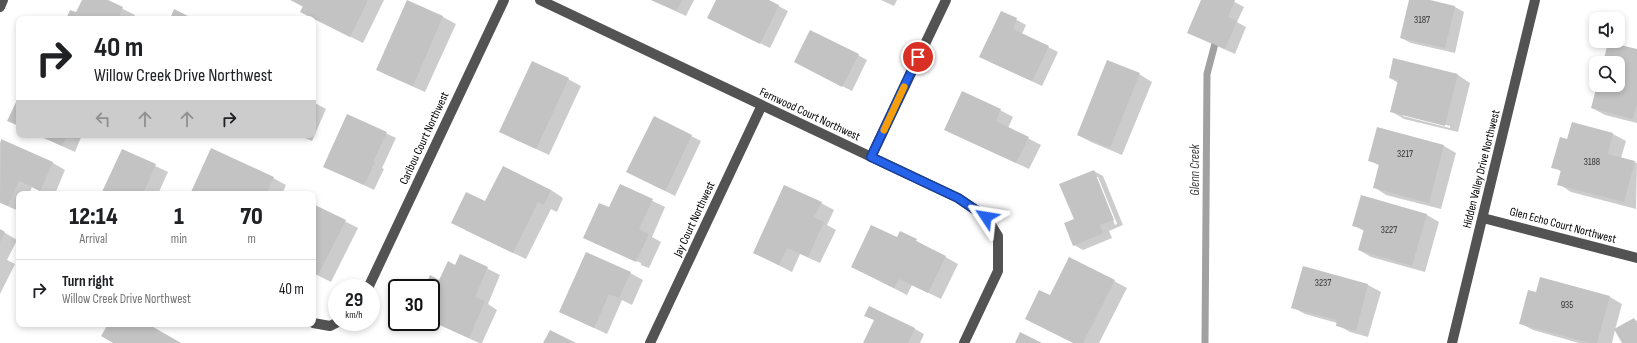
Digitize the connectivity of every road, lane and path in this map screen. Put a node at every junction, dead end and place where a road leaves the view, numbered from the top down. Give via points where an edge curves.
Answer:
1 (3, 0) edge
2 (504, 0) edge
3 (540, 0) edge
4 (946, 0) edge
5 (1535, 0) edge
6 (0, 7) edge
7 (762, 105) junction
8 (871, 157) junction
9 (1483, 218) junction
10 (1637, 258) edge
11 (372, 279) edge
12 (316, 324) edge
13 (328, 326) edge
14 (650, 343) edge
15 (964, 343) edge
16 (1452, 343) edge

1 - 6 street
2 - 11 street, Caribou Court Northwest
3 - 7 street, Fernwood Court Northwest
4 - 8 street
5 - 9 street, Hidden Valley Drive Northwest
7 - 8 street, Fernwood Court Northwest
7 - 14 street, Jay Court Northwest
8 - 15 street, Fernwood Court Northwest via 958,198 986,217 998,236 998,272
9 - 10 street, Glen Echo Court Northwest
9 - 16 street, Hidden Valley Drive Northwest
12 - 13 street

